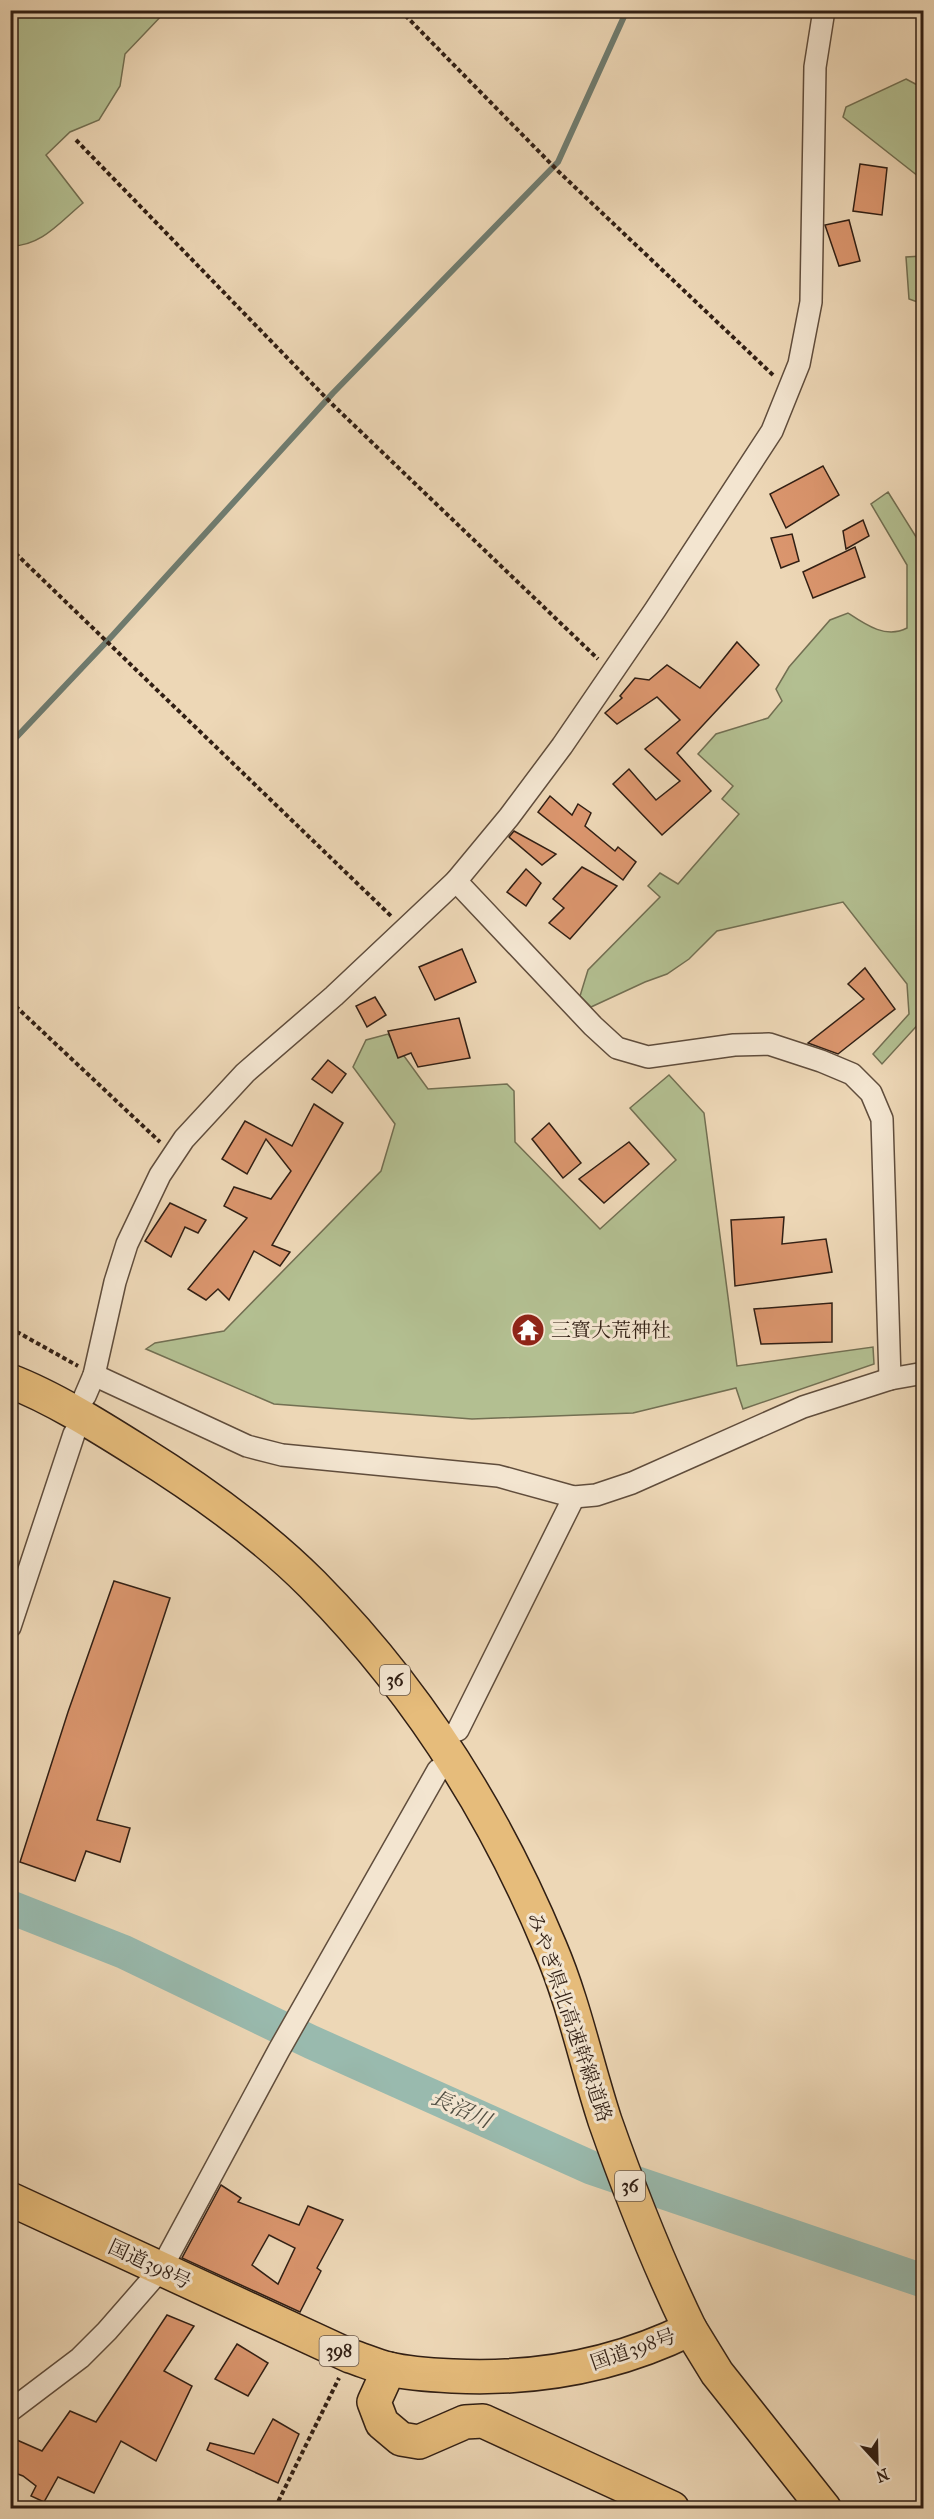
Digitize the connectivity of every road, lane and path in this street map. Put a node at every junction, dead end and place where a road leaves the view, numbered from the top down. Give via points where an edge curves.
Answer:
1 (400, 10) edge
2 (824, 10) edge
3 (76, 140) dead end
4 (790, 391) junction
5 (10, 548) edge
6 (612, 672) junction
7 (456, 881) junction
8 (404, 929) junction
9 (10, 1001) edge
10 (173, 1155) junction
11 (10, 1328) edge
12 (924, 1373) edge
13 (94, 1375) junction
14 (890, 1379) junction
15 (10, 1381) edge
16 (85, 1396) dead end
17 (74, 1434) dead end
18 (574, 1497) junction
19 (10, 1627) edge
20 (458, 1730) dead end
21 (438, 1770) dead end
22 (10, 2199) edge
23 (161, 2269) junction
24 (690, 2329) junction
25 (350, 2356) junction
26 (389, 2369) junction
27 (10, 2411) edge
28 (275, 2508) edge
29 (672, 2508) edge
30 (824, 2508) edge

1 - 4 path via 559,172
2 - 4 street via 815,67 811,302
3 - 6 path via 333,405
4 - 6 street via 772,431
5 - 8 path
6 - 7 street via 562,746
7 - 8 street
7 - 14 street via 617,1048 648,1057 769,1044 852,1074 871,1093 882,1119
8 - 10 street via 244,1073
9 - 10 path
10 - 13 street via 127,1244
11 - 13 path
12 - 14 street
13 - 16 street
13 - 18 street via 246,1446 282,1455 498,1476
14 - 18 street via 803,1407 632,1483 596,1495
15 - 24 main road, みやぎ県北高速幹線道路 / 36 via 121,1440 187,1482 253,1533 310,1582 418,1709 471,1786 515,1866 552,1950 605,2119 654,2253
17 - 19 street
18 - 20 street
21 - 23 street via 279,2050
22 - 23 main road, 国道398号 / 398
23 - 25 main road, 国道398号 / 398
23 - 27 street via 80,2358
24 - 26 main road, 国道398号 / 398 via 615,2360 570,2370 482,2377
24 - 30 main road, 国道398号 via 717,2373
25 - 26 main road, 国道398号 / 398
25 - 28 path
26 - 29 main road, 398 via 374,2402 382,2423 401,2439 419,2442 465,2422 483,2421

